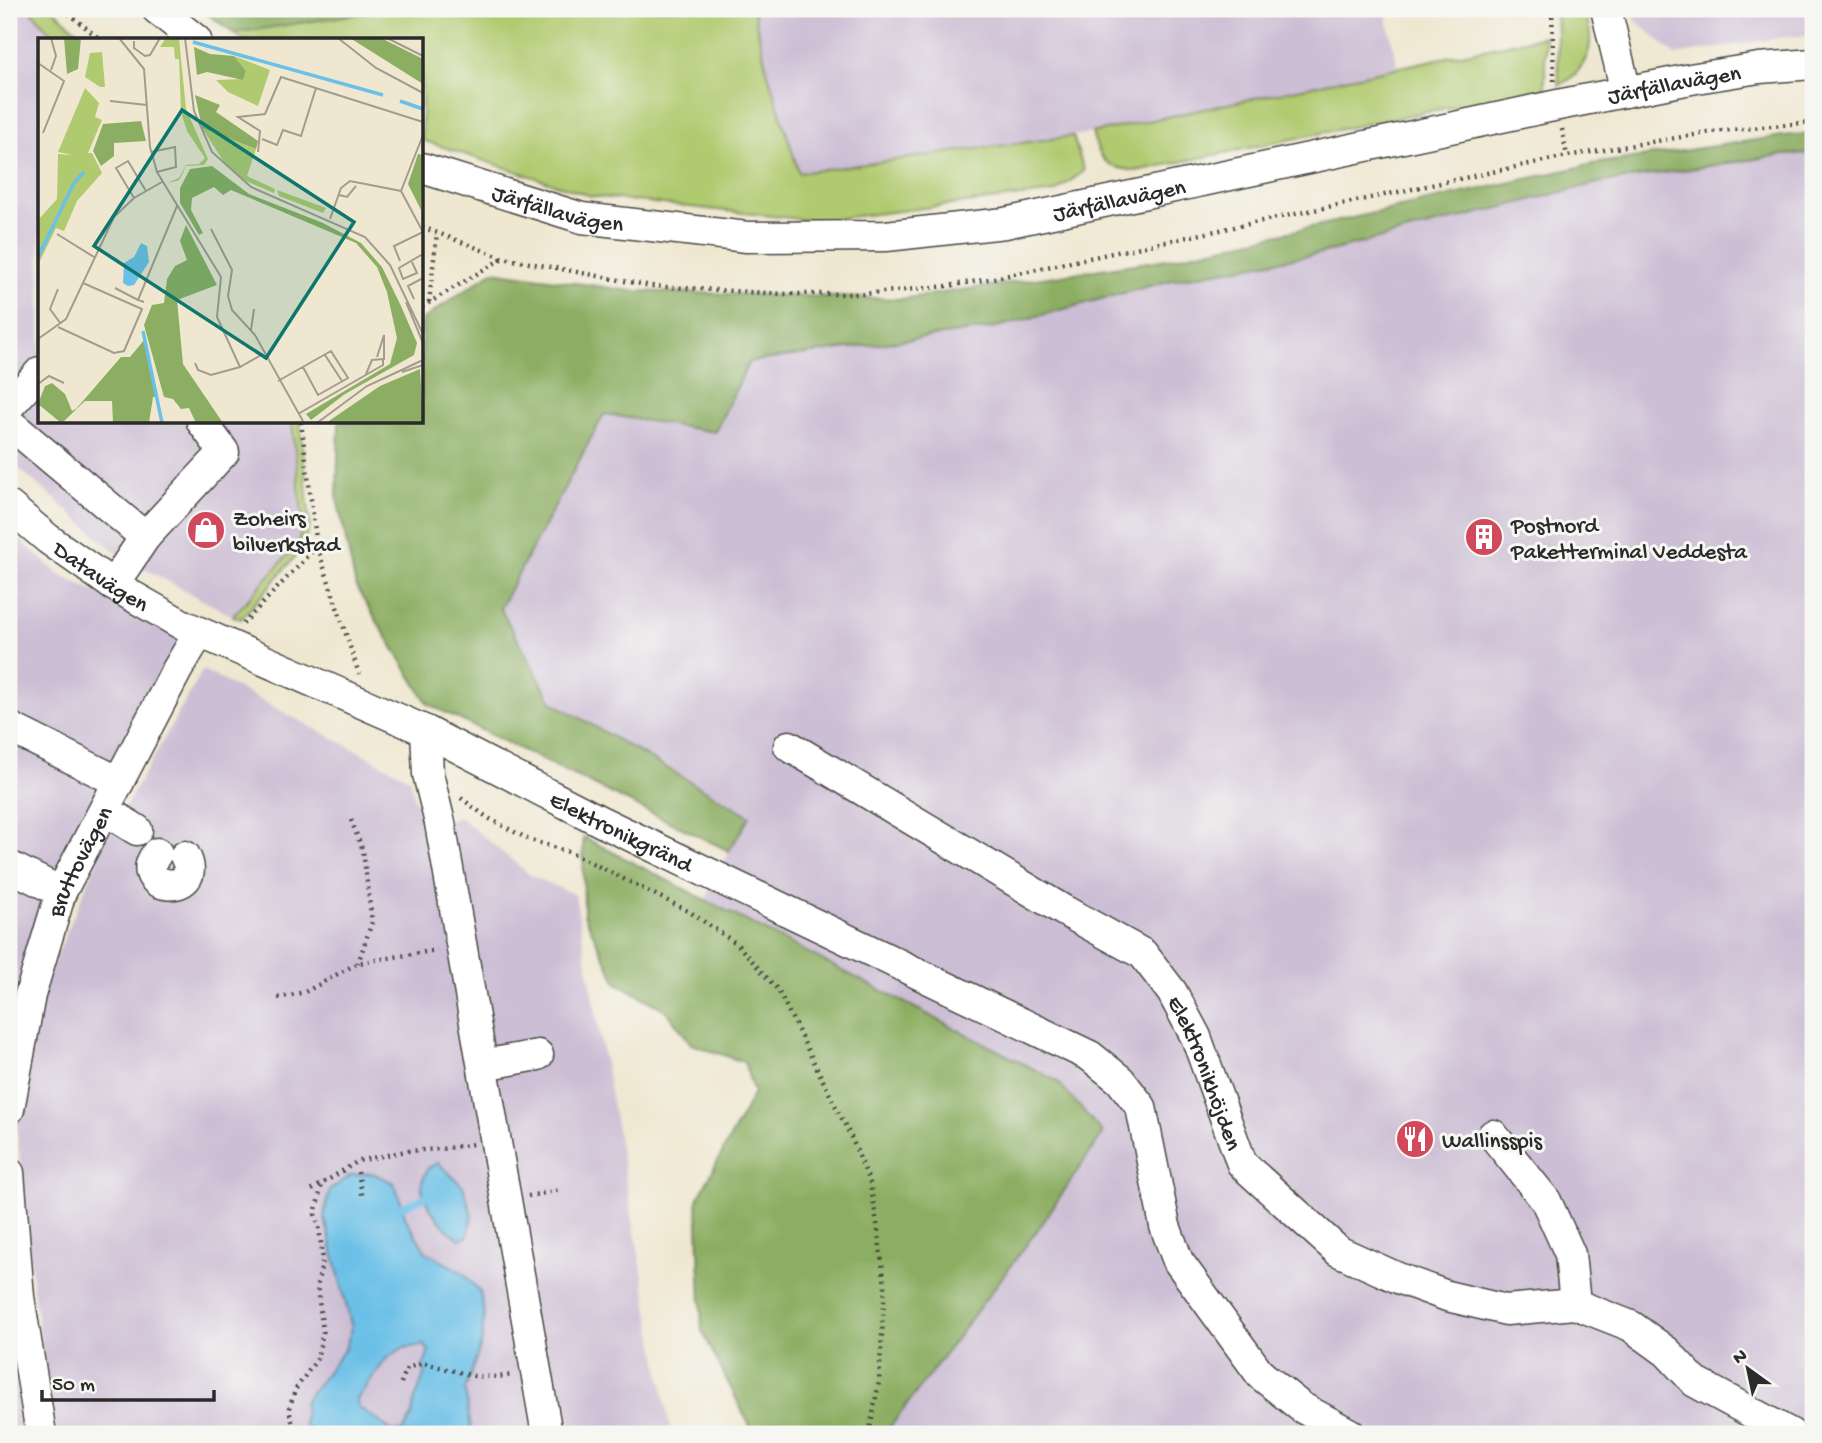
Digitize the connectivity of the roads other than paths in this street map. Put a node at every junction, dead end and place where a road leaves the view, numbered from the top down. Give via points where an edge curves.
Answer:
1 (157, 9) edge
2 (1606, 9) edge
3 (193, 38) edge
4 (1813, 64) edge
5 (1626, 92) junction
6 (424, 169) edge
7 (38, 374) edge
8 (9, 406) edge
9 (9, 423) edge
10 (203, 424) edge
11 (9, 506) edge
12 (145, 537) junction
13 (113, 585) junction
14 (212, 638) junction
15 (9, 727) edge
16 (426, 731) junction
17 (789, 746) dead end
18 (119, 782) junction
19 (105, 810) junction
20 (137, 830) dead end
21 (9, 866) edge
22 (61, 892) junction
23 (538, 1055) dead end
24 (483, 1065) junction
25 (9, 1109) edge
26 (1493, 1135) dead end
27 (9, 1173) edge
28 (1575, 1304) junction
29 (1780, 1432) edge
30 (41, 1434) edge
31 (547, 1434) edge
32 (1350, 1434) edge

1 - 3 street
2 - 5 street
4 - 5 street, Järfällavägen via 1759,68
5 - 6 street, Järfällavägen via 1005,223 886,236 747,237 582,218
7 - 8 street
9 - 12 street
10 - 12 street via 224,452
11 - 13 street, Datavägen
12 - 13 street
13 - 14 street, Datavägen
14 - 16 street, Elektronikgränd
14 - 18 street, Bruttovägen via 177,670
15 - 18 street
16 - 24 street via 428,774
16 - 32 street, Elektronikgränd via 602,822 1090,1056 1120,1080 1141,1107 1165,1226 1178,1261 1261,1375 1301,1408
17 - 28 street, Elektronikhöjden via 1143,954 1172,992 1196,1037 1242,1164 1338,1251 1447,1296 1506,1310
18 - 19 street, Bruttovägen
19 - 20 street
19 - 22 street, Bruttovägen
21 - 22 street
22 - 25 street, Bruttovägen via 30,995
23 - 24 street
24 - 31 street
26 - 28 street via 1546,1201 1570,1254
27 - 30 street via 19,1297
28 - 29 street, Elektronikhöjden via 1632,1326 1667,1352 1695,1382

